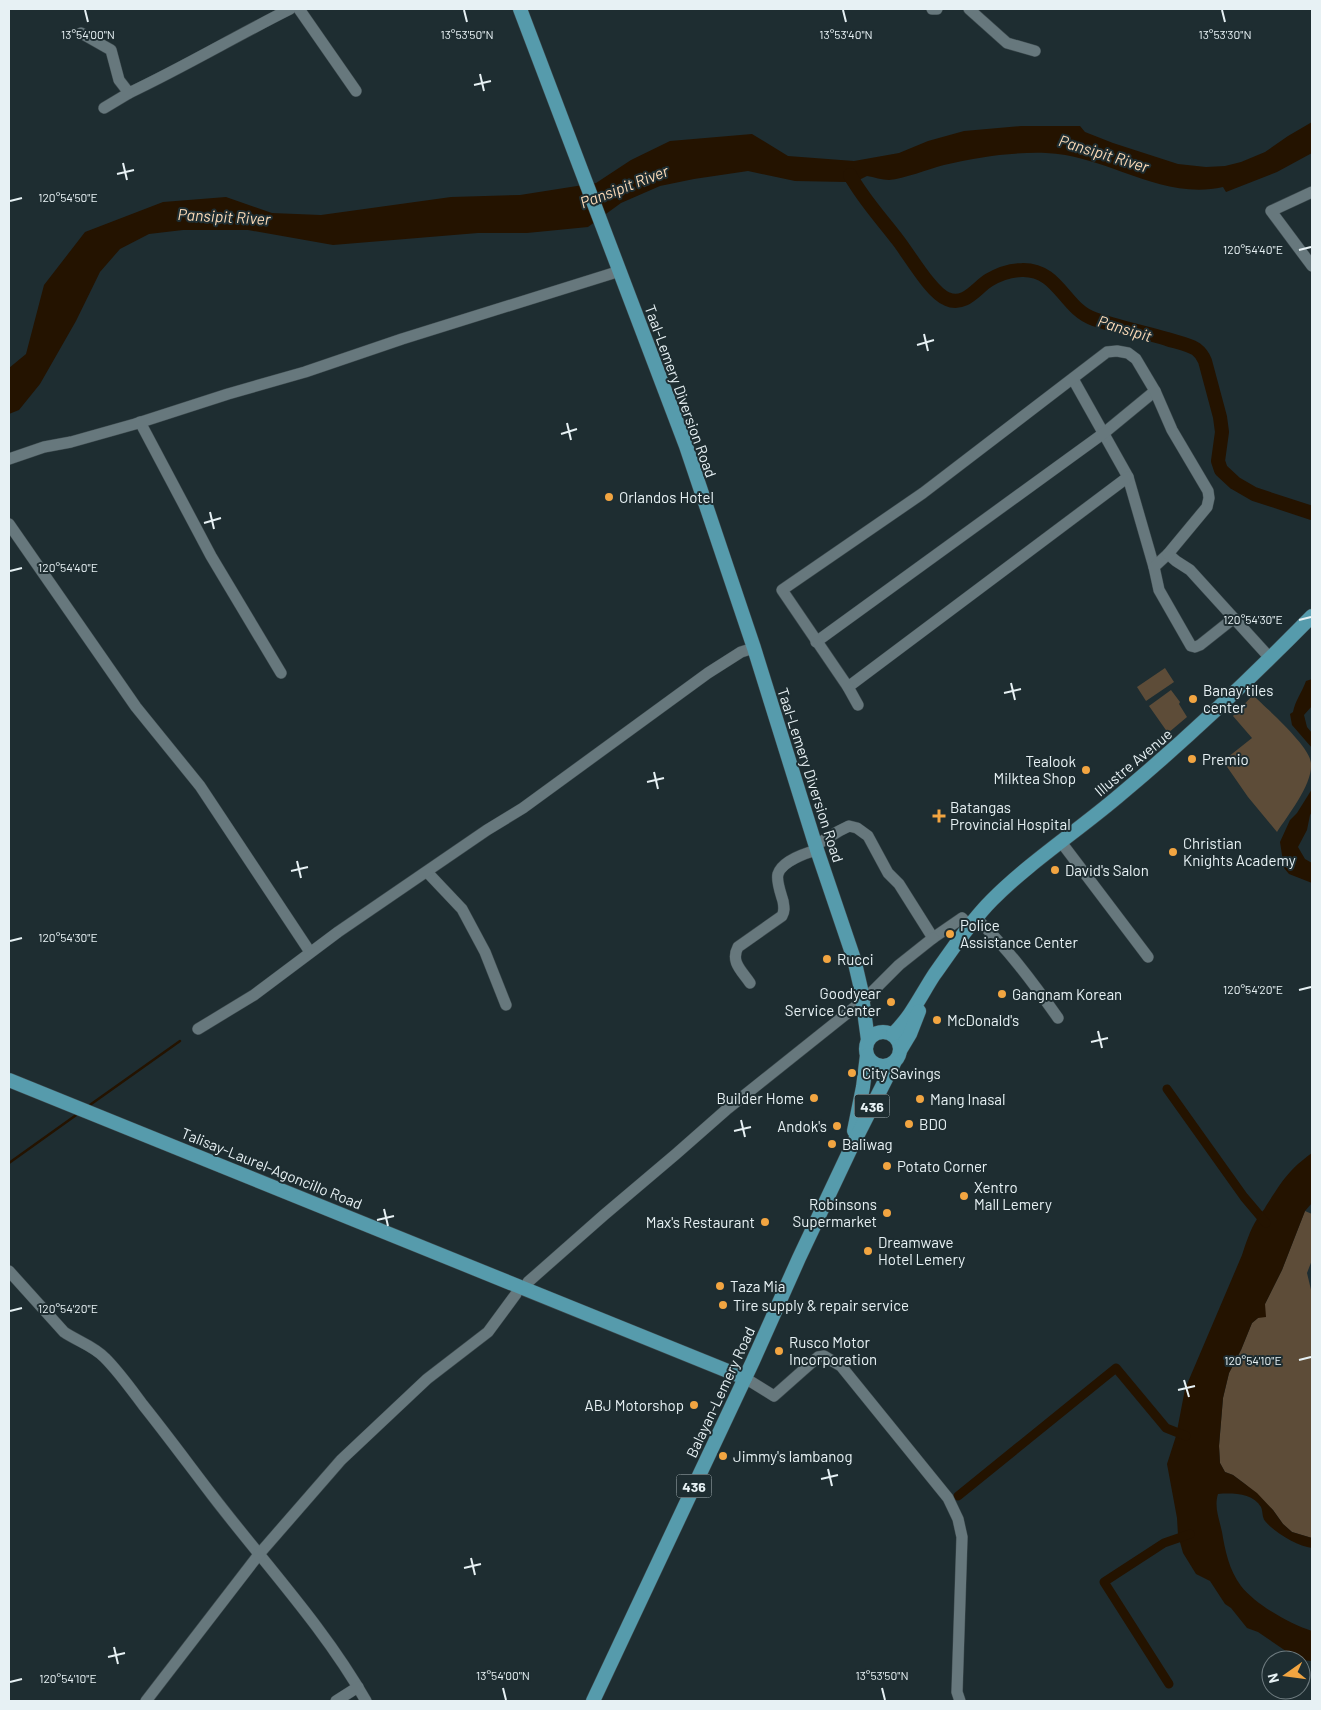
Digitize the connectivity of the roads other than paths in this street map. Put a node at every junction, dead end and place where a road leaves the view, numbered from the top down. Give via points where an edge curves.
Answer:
1 (290, 9) edge
2 (299, 9) edge
3 (520, 9) edge
4 (932, 9) edge
5 (937, 9) edge
6 (969, 9) edge
7 (81, 33) dead end
8 (1035, 51) dead end
9 (356, 91) dead end
10 (129, 93) junction
11 (104, 108) dead end
12 (1312, 192) edge
13 (1311, 261) edge
14 (620, 271) junction
15 (1073, 378) junction
16 (1155, 391) junction
17 (140, 422) junction
18 (1104, 433) junction
19 (9, 459) edge
20 (1128, 477) junction
21 (9, 524) edge
22 (1168, 554) junction
23 (1154, 567) junction
24 (1312, 616) edge
25 (1234, 618) junction
26 (816, 642) junction
27 (754, 648) junction
28 (1270, 658) junction
29 (281, 673) dead end
30 (848, 687) junction
31 (858, 706) dead end
32 (1061, 842) junction
33 (817, 848) junction
34 (427, 872) junction
35 (973, 922) junction
36 (933, 938) junction
37 (310, 952) junction
38 (1148, 957) dead end
39 (934, 975) junction
40 (750, 983) dead end
41 (863, 997) junction
42 (506, 1005) dead end
43 (1058, 1018) dead end
44 (198, 1029) dead end
45 (893, 1034) junction
46 (873, 1036) junction
47 (900, 1048) junction
48 (867, 1055) junction
49 (894, 1063) junction
50 (9, 1080) edge
51 (850, 1150) junction
52 (9, 1271) edge
53 (528, 1282) dead end
54 (516, 1294) dead end
55 (745, 1378) junction
56 (260, 1553) junction
57 (358, 1686) junction
58 (146, 1701) edge
59 (336, 1701) edge
60 (366, 1701) edge
61 (593, 1701) edge
62 (960, 1701) edge

1 - 10 street
2 - 9 street
3 - 14 main road, Taal-Lemery Diversion Road
4 - 5 street
6 - 8 street via 1007,43
7 - 10 street via 111,50 119,80
10 - 11 street
12 - 13 street via 1271,211
14 - 17 street
14 - 27 main road, Taal-Lemery Diversion Road via 686,446
15 - 16 street via 1107,352 1117,351 1136,359
15 - 18 street
15 - 26 street via 923,494 782,590
16 - 18 street
16 - 22 street via 1209,498 1207,507
17 - 19 street via 71,442 44,446
17 - 29 street via 210,556
18 - 20 street
18 - 26 street
20 - 23 street
20 - 30 street
21 - 37 street via 136,706 200,786
22 - 23 street
22 - 25 street via 1190,570
23 - 25 street via 1159,590 1191,646 1200,645
24 - 28 main road, Illustre Avenue / 436
25 - 28 street
26 - 30 street
27 - 33 main road, Taal-Lemery Diversion Road
27 - 34 street via 741,652 708,673 523,808
28 - 32 main road, Illustre Avenue / 436 via 1201,725
30 - 31 street
32 - 35 main road, Illustre Avenue / 436 via 1001,892
32 - 38 street
33 - 36 street via 849,826 868,836 888,873 899,884
33 - 40 street via 801,855 780,871 784,913 738,947 734,954
33 - 41 main road, Taal-Lemery Diversion Road via 854,959
34 - 37 street
34 - 42 street via 462,909 485,952
35 - 36 street via 962,918
35 - 39 main road, Illustre Avenue / 436
35 - 43 street via 1001,942
36 - 41 street
37 - 44 street via 254,995
39 - 45 main road, Illustre Avenue / 436 via 906,1021
39 - 47 main road, Illustre Avenue / 436 via 910,1034
41 - 46 main road, Taal-Lemery Diversion Road
41 - 53 street via 726,1110
45 - 46 main road via 886,1031
45 - 47 main road
46 - 48 main road, 436 via 866,1047
47 - 49 main road, 436
48 - 49 main road via 878,1065
48 - 51 main road, Balayan-Lemery Road / 436
49 - 51 main road, Balayan-Lemery Road / 436
50 - 55 main road, Talisay-Laurel-Agoncillo Road
51 - 55 main road, Balayan-Lemery Road / 436
52 - 56 street via 64,1332 105,1356
54 - 56 street via 488,1332 427,1379 341,1460
55 - 61 main road, Balayan-Lemery Road / 436
55 - 62 street via 774,1396 818,1357 824,1356 841,1366 948,1498 962,1537 957,1692
56 - 57 street
56 - 58 street
57 - 59 street
57 - 60 street

